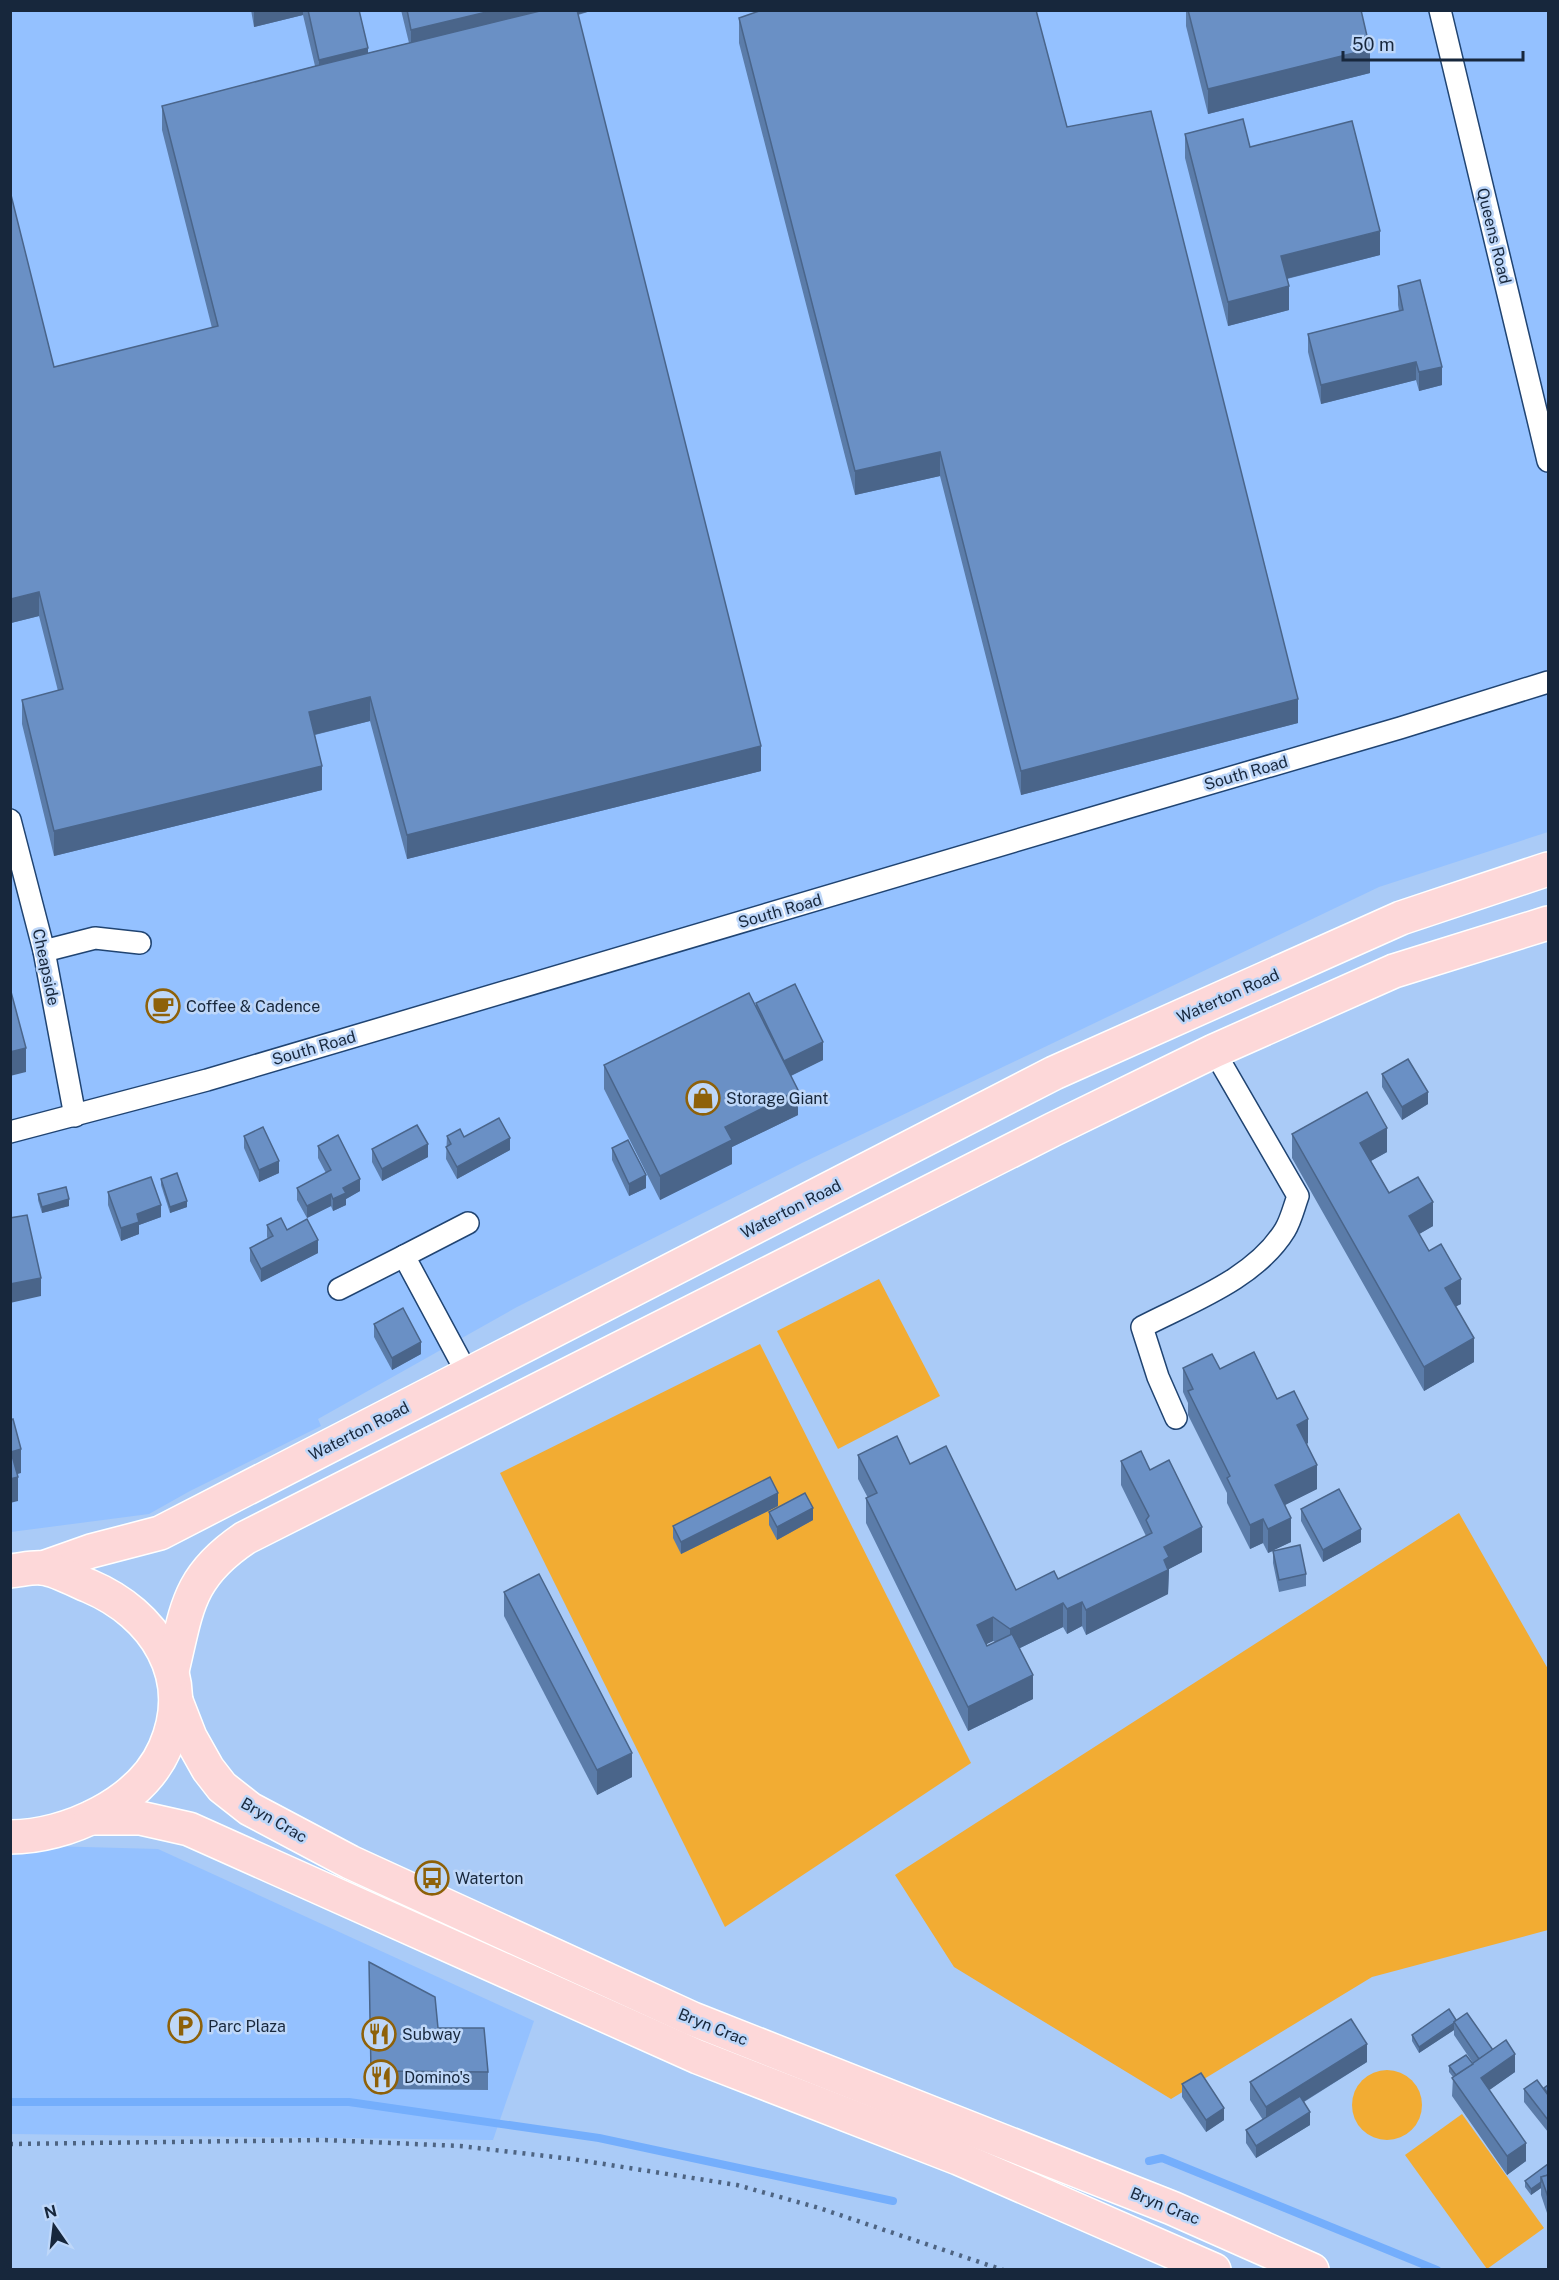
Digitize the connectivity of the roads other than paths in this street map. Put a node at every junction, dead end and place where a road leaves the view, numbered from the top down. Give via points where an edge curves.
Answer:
1 (1440, 10) edge
2 (1548, 461) edge
3 (1548, 682) edge
4 (10, 820) edge
5 (1548, 869) edge
6 (1548, 923) edge
7 (140, 943) dead end
8 (44, 951) junction
9 (1214, 1051) junction
10 (75, 1116) junction
11 (10, 1132) edge
12 (468, 1223) dead end
13 (404, 1256) junction
14 (339, 1289) dead end
15 (468, 1375) junction
16 (1176, 1418) dead end
17 (44, 1568) junction
18 (10, 1571) edge
19 (174, 1686) junction
20 (91, 1818) junction
21 (10, 1837) edge
22 (1214, 2270) edge
23 (1312, 2270) edge

1 - 2 street, Queens Road
3 - 10 street, South Road via 229,1074
4 - 8 street, Cheapside
5 - 15 main road, Waterton Road via 1401,918 1054,1073
6 - 9 main road via 1394,971
7 - 8 street via 95,938
8 - 10 street, Cheapside
9 - 16 street via 1298,1196 1285,1230 1259,1261 1213,1293 1142,1327
9 - 19 main road via 245,1538 217,1559 188,1603
10 - 11 street, South Road
12 - 13 street
13 - 14 street
13 - 15 street
15 - 17 main road, Waterton Road via 160,1533
17 - 18 main road
17 - 19 main road, Bryn Crac via 111,1596 145,1623 162,1646
19 - 20 main road via 165,1748 152,1769 113,1806
19 - 23 main road, Bryn Crac via 190,1737 222,1787 250,1809 350,1862 693,2019 1172,2208
20 - 21 main road via 52,1833
20 - 22 main road, Bryn Crac via 140,1818 189,1829 698,2057 958,2158

